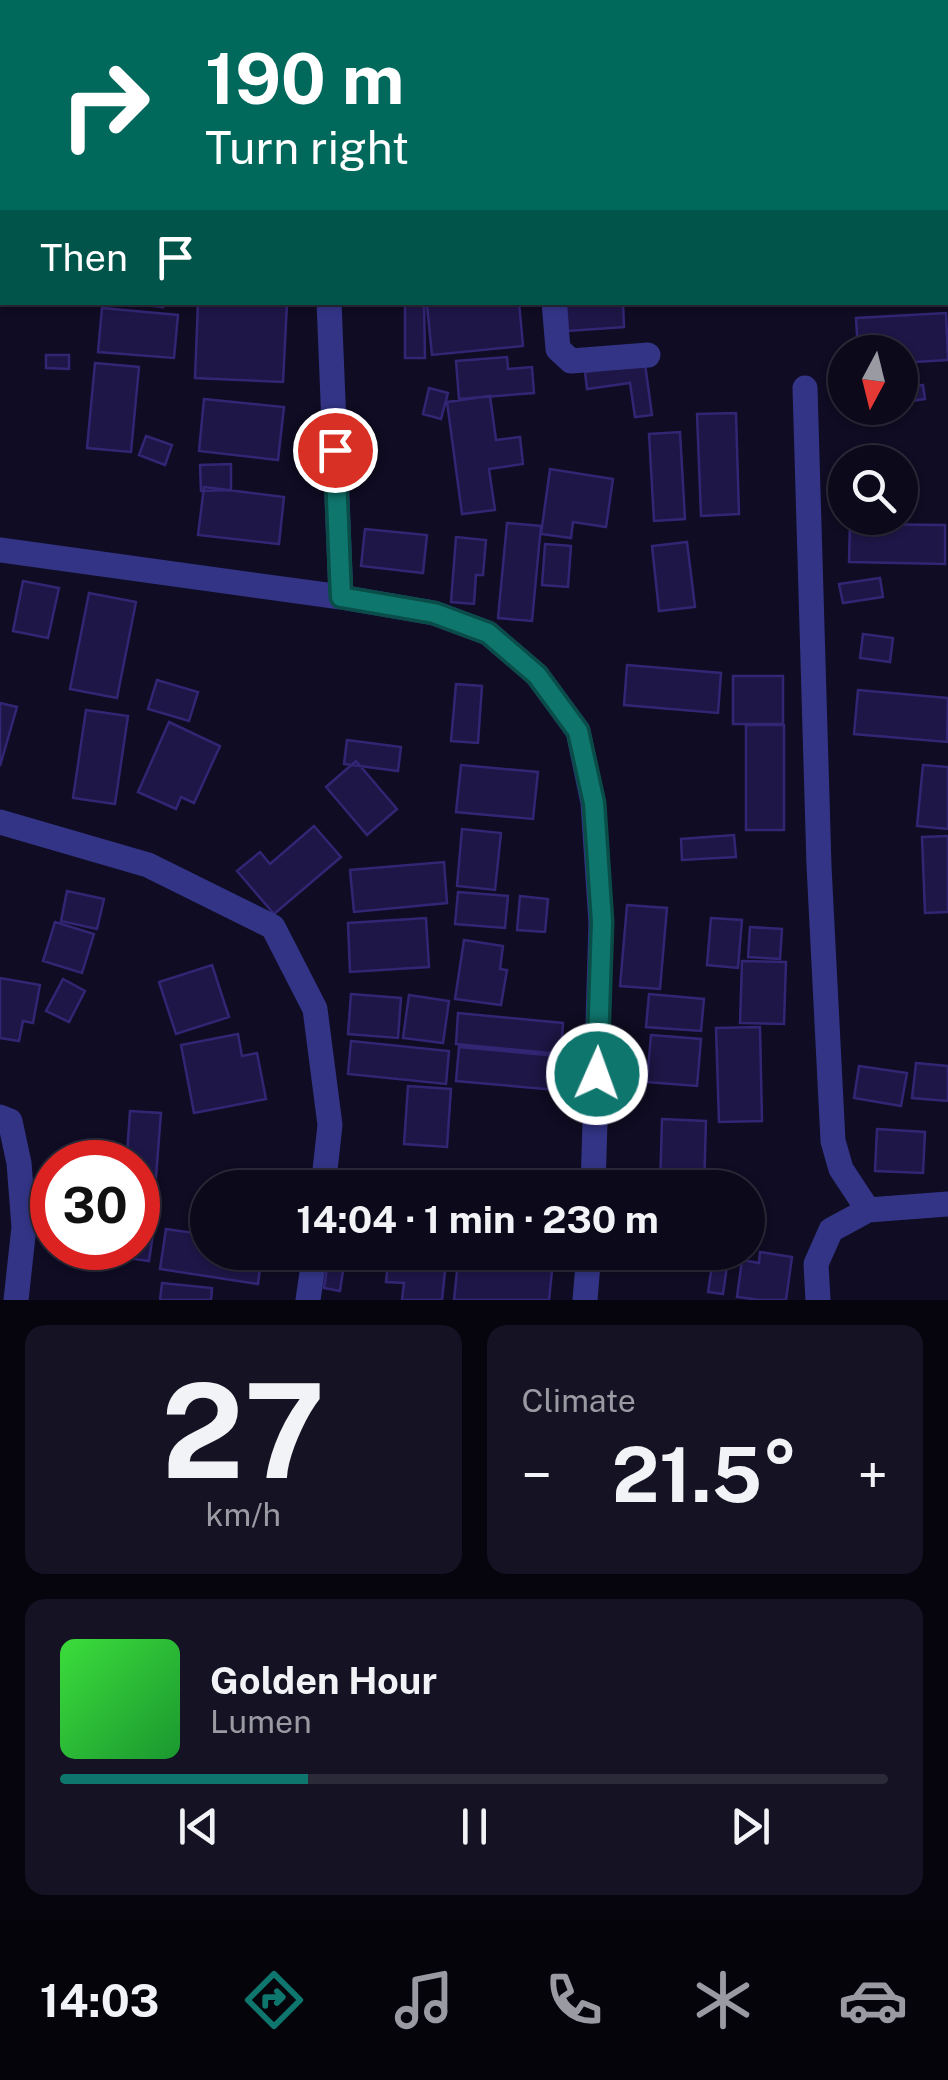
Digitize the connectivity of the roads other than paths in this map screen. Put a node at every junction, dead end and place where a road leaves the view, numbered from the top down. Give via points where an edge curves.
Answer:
1 (329, 305) edge
2 (554, 305) edge
3 (648, 356) dead end
4 (804, 388) dead end
5 (0, 550) edge
6 (341, 597) junction
7 (0, 822) edge
8 (0, 1117) edge
9 (324, 1170) edge
10 (595, 1170) edge
11 (948, 1204) edge
12 (868, 1210) junction
13 (312, 1270) edge
14 (588, 1270) edge
15 (16, 1300) edge
16 (308, 1300) edge
17 (585, 1300) edge
18 (818, 1300) edge

1 - 6 street
2 - 3 street via 558,349 571,361
4 - 12 street via 833,1141 841,1168
5 - 6 street
6 - 10 street via 434,613 488,633 537,675 578,731 594,803 602,922
7 - 9 street via 148,865 274,927 315,1008 330,1125
8 - 15 street via 10,1121 19,1163 24,1228
11 - 12 street
12 - 18 street via 831,1230 816,1264
13 - 16 street
14 - 17 street

